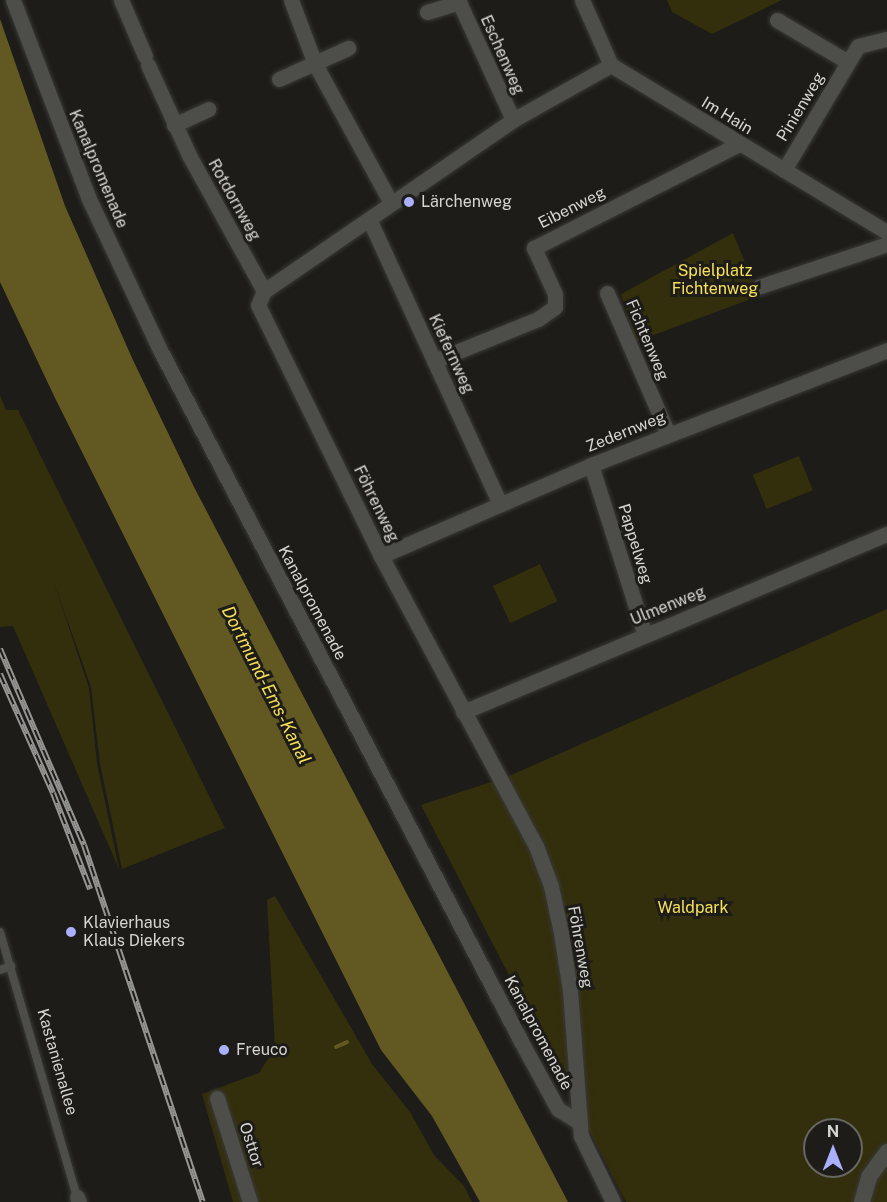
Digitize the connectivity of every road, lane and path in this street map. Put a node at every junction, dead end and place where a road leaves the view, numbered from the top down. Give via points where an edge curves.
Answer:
1 (13, 0) edge
2 (121, 0) edge
3 (291, 0) edge
4 (582, 0) edge
5 (427, 12) dead end
6 (777, 20) dead end
7 (887, 39) edge
8 (348, 48) dead end
9 (848, 62) junction
10 (315, 64) junction
11 (611, 65) junction
12 (279, 79) dead end
13 (208, 109) dead end
14 (513, 120) junction
15 (174, 125) junction
16 (739, 144) junction
17 (784, 170) junction
18 (391, 203) junction
19 (369, 219) junction
20 (887, 232) edge
21 (887, 244) edge
22 (758, 287) dead end
23 (264, 291) junction
24 (607, 293) dead end
25 (887, 350) edge
26 (434, 361) junction
27 (668, 434) junction
28 (591, 465) junction
29 (500, 504) junction
30 (887, 534) edge
31 (381, 556) junction
32 (645, 635) junction
33 (463, 712) junction
34 (0, 932) edge
35 (11, 966) junction
36 (0, 970) edge
37 (217, 1098) dead end
38 (580, 1123) junction
39 (887, 1152) edge
40 (78, 1199) edge
41 (250, 1202) edge
42 (613, 1202) edge
43 (862, 1202) edge

1 - 38 street, Kanalpromenade via 89,199 159,348 524,1047 558,1109
2 - 15 street, Rotdornweg
3 - 10 street
4 - 11 street
5 - 14 street, Eschenweg via 459,2
6 - 9 street, Pinienweg
7 - 9 street, Pinienweg via 858,46
8 - 10 street
9 - 17 street, Pinienweg
10 - 12 street
10 - 18 street
11 - 14 street
11 - 16 street, Im Hain
13 - 15 street
14 - 18 street
15 - 23 street, Rotdornweg
16 - 17 street, Im Hain
16 - 26 street, Eibenweg via 534,248 555,294 555,307 538,318
17 - 20 street, Im Hain
18 - 19 street
19 - 23 street
19 - 26 street, Kiefernweg
21 - 22 street
23 - 31 street, Föhrenweg via 258,305
24 - 27 street, Fichtenweg
25 - 27 street, Zedernweg
26 - 29 street, Kiefernweg
27 - 28 street, Zedernweg
28 - 29 street, Zedernweg
28 - 32 street, Pappelweg
29 - 31 street, Zedernweg
30 - 32 street, Ulmenweg
31 - 33 street, Föhrenweg
32 - 33 street, Ulmenweg
33 - 38 street, Föhrenweg via 526,822 551,886 570,991
34 - 35 lane, Kastanienallee
35 - 36 lane
35 - 40 lane, Kastanienallee
37 - 41 street, Osttor
38 - 42 street via 585,1148
39 - 43 main road via 869,1177

